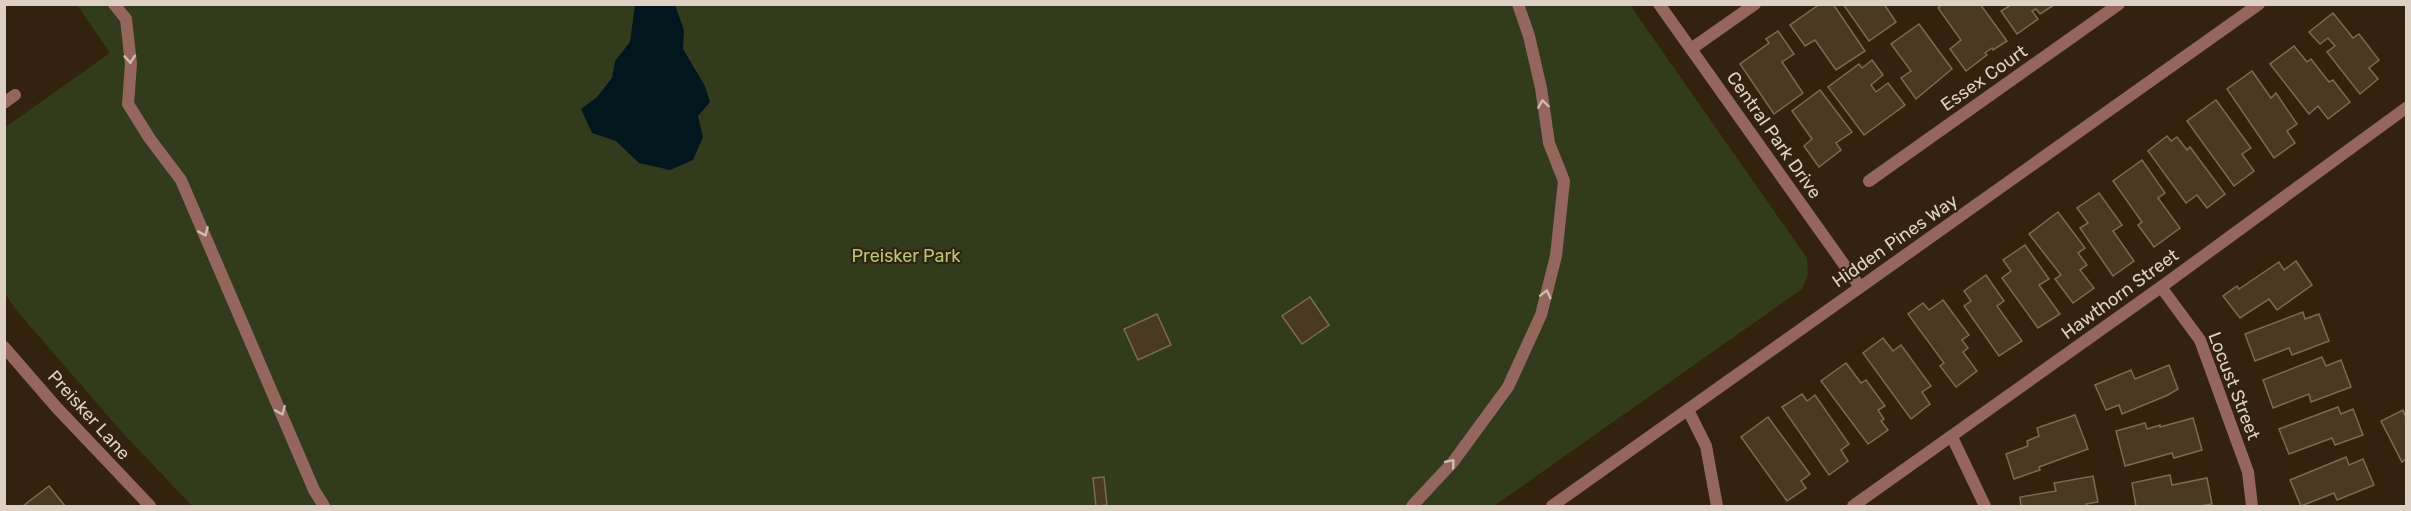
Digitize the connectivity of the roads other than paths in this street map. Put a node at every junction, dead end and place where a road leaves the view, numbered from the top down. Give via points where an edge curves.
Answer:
1 (114, 4) edge
2 (1518, 4) edge
3 (1659, 4) edge
4 (1755, 4) edge
5 (2119, 4) edge
6 (2259, 4) edge
7 (1691, 49) junction
8 (2406, 108) edge
9 (1869, 181) dead end
10 (1860, 287) junction
11 (2161, 287) junction
12 (4, 346) edge
13 (1688, 410) junction
14 (1952, 437) junction
15 (150, 507) edge
16 (324, 507) edge
17 (1412, 507) edge
18 (1552, 507) edge
19 (1717, 507) edge
20 (1853, 507) edge
21 (1985, 507) edge
22 (2252, 507) edge

1 -> 16 street via 126,19 131,64 128,104 181,180
17 -> 2 street via 1453,462 1508,387 1540,315 1556,256 1564,181 1549,143 1541,88
3 - 7 street, Central Park Drive
4 - 7 street
5 - 9 street, Essex Court
6 - 10 street, Hidden Pines Way
7 - 10 street, Central Park Drive
8 - 11 street, Hawthorn Street
10 - 13 street, Hidden Pines Way
11 - 14 street, Hawthorn Street
11 - 22 street, Locust Street via 2200,340 2248,471
12 - 15 street, Preisker Lane
13 - 18 street, Hidden Pines Way
13 - 19 street via 1706,446
14 - 20 street, Hawthorn Street
14 - 21 street

